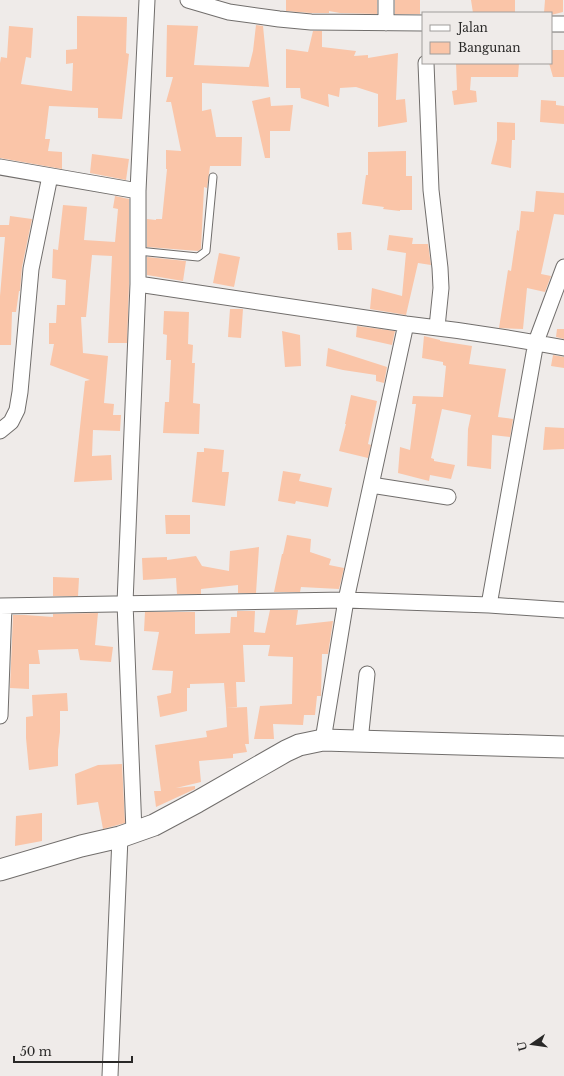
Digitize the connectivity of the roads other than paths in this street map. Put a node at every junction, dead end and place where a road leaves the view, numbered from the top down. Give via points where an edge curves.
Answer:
1 (147, 0) edge
2 (188, 0) edge
3 (386, 0) edge
4 (386, 23) junction
5 (422, 23) edge
6 (552, 24) edge
7 (564, 24) edge
8 (426, 64) edge
9 (0, 167) edge
10 (50, 176) junction
11 (213, 177) dead end
12 (138, 192) junction
13 (138, 251) junction
14 (564, 267) edge
15 (138, 284) junction
16 (406, 324) junction
17 (437, 327) junction
18 (536, 342) junction
19 (564, 348) edge
20 (0, 431) edge
21 (371, 485) junction
22 (448, 497) dead end
23 (346, 600) junction
24 (125, 603) junction
25 (489, 605) junction
26 (2, 606) edge
27 (564, 610) edge
28 (368, 674) dead end
29 (0, 716) edge
30 (323, 740) junction
31 (360, 741) junction
32 (564, 746) edge
33 (127, 834) junction
34 (0, 870) edge
35 (110, 1076) edge

1 - 12 street
2 - 4 street via 229,12 279,19
3 - 4 street
4 - 5 street
6 - 7 street
8 - 17 street via 431,190 441,288
9 - 10 street
10 - 12 street
10 - 20 street via 31,269 17,410 11,422
11 - 13 lane via 206,251 198,257
12 - 13 street
13 - 15 street
14 - 18 street
15 - 16 street
15 - 24 street
16 - 17 street
16 - 21 street
17 - 18 street
18 - 19 street
18 - 25 street
21 - 22 street
21 - 23 street
23 - 24 street
23 - 25 street
23 - 30 street
24 - 26 street
24 - 33 street
25 - 27 street
26 - 29 street
28 - 31 street
30 - 31 street
30 - 33 street via 299,745 286,751 176,814
31 - 32 street
33 - 34 street
33 - 35 street

